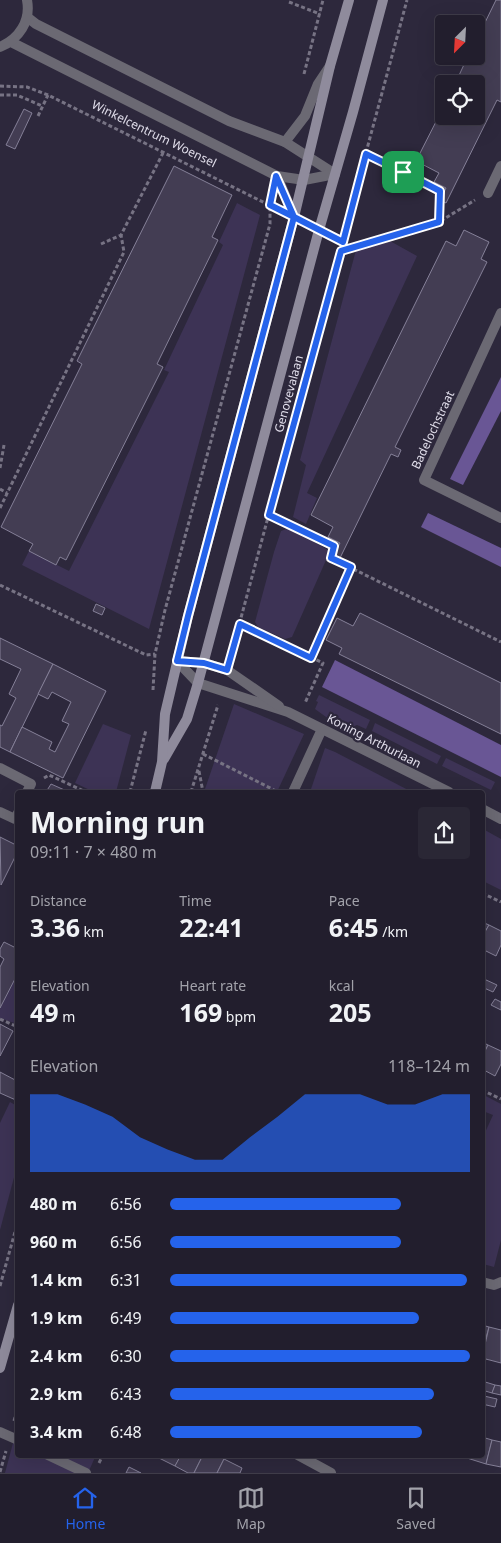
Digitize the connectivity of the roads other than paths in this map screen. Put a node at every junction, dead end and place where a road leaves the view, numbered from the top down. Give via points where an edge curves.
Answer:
1 (28, 0) edge
2 (349, 0) edge
3 (383, 0) edge
4 (27, 17) junction
5 (11, 42) junction
6 (0, 47) edge
7 (330, 66) junction
8 (285, 142) junction
9 (309, 158) junction
10 (501, 166) edge
11 (335, 174) junction
12 (276, 176) junction
13 (304, 180) junction
14 (488, 193) road end
15 (294, 217) junction
16 (501, 313) edge
17 (501, 518) edge
18 (177, 661) junction
19 (204, 663) junction
20 (198, 683) junction
21 (288, 712) junction
22 (322, 729) junction
23 (162, 762) junction
24 (0, 768) edge
25 (29, 788) edge
26 (155, 790) edge
27 (294, 790) edge
28 (445, 790) edge
29 (485, 810) edge
30 (0, 812) edge
31 (15, 818) edge
32 (501, 818) edge
33 (501, 1282) edge
34 (485, 1283) edge
35 (15, 1316) edge
36 (0, 1368) edge
37 (0, 1432) edge
38 (15, 1439) edge
39 (54, 1458) edge
40 (304, 1458) edge
41 (86, 1473) edge
42 (331, 1473) edge

1 - 4 street
2 - 7 main road, Genovevalaan
3 - 11 main road, Genovevalaan
4 - 5 street
4 - 8 street via 229,121
5 - 6 street
5 - 12 street, Winkelcentrum Woensel
7 - 8 street via 318,84 305,116
7 - 9 main road, Genovevalaan
8 - 9 street
9 - 11 street
9 - 13 main road, Genovevalaan
10 - 14 street
11 - 13 street, Winkelcentrum Woensel
11 - 19 main road, Genovevalaan
12 - 13 street, Winkelcentrum Woensel
12 - 15 street
13 - 15 main road, Genovevalaan
15 - 18 main road, Genovevalaan
16 - 17 street, Badelochstraat via 424,480
18 - 19 street, Koning Arthurlaan
18 - 20 street, Koning Arthurlaan
18 - 23 main road, Genovevalaan via 166,714
19 - 20 main road, Genovevalaan
19 - 21 street, Koning Arthurlaan via 227,670
20 - 21 street, Koning Arthurlaan
20 - 23 main road, Genovevalaan via 187,719
21 - 22 street, Koning Arthurlaan
22 - 27 street
22 - 28 street, Koning Arthurlaan
23 - 26 main road, Genovevalaan
24 - 25 street
29 - 32 street
30 - 31 street
33 - 34 street via 494,1285
35 - 36 main road
37 - 38 street
39 - 41 street
40 - 42 street

